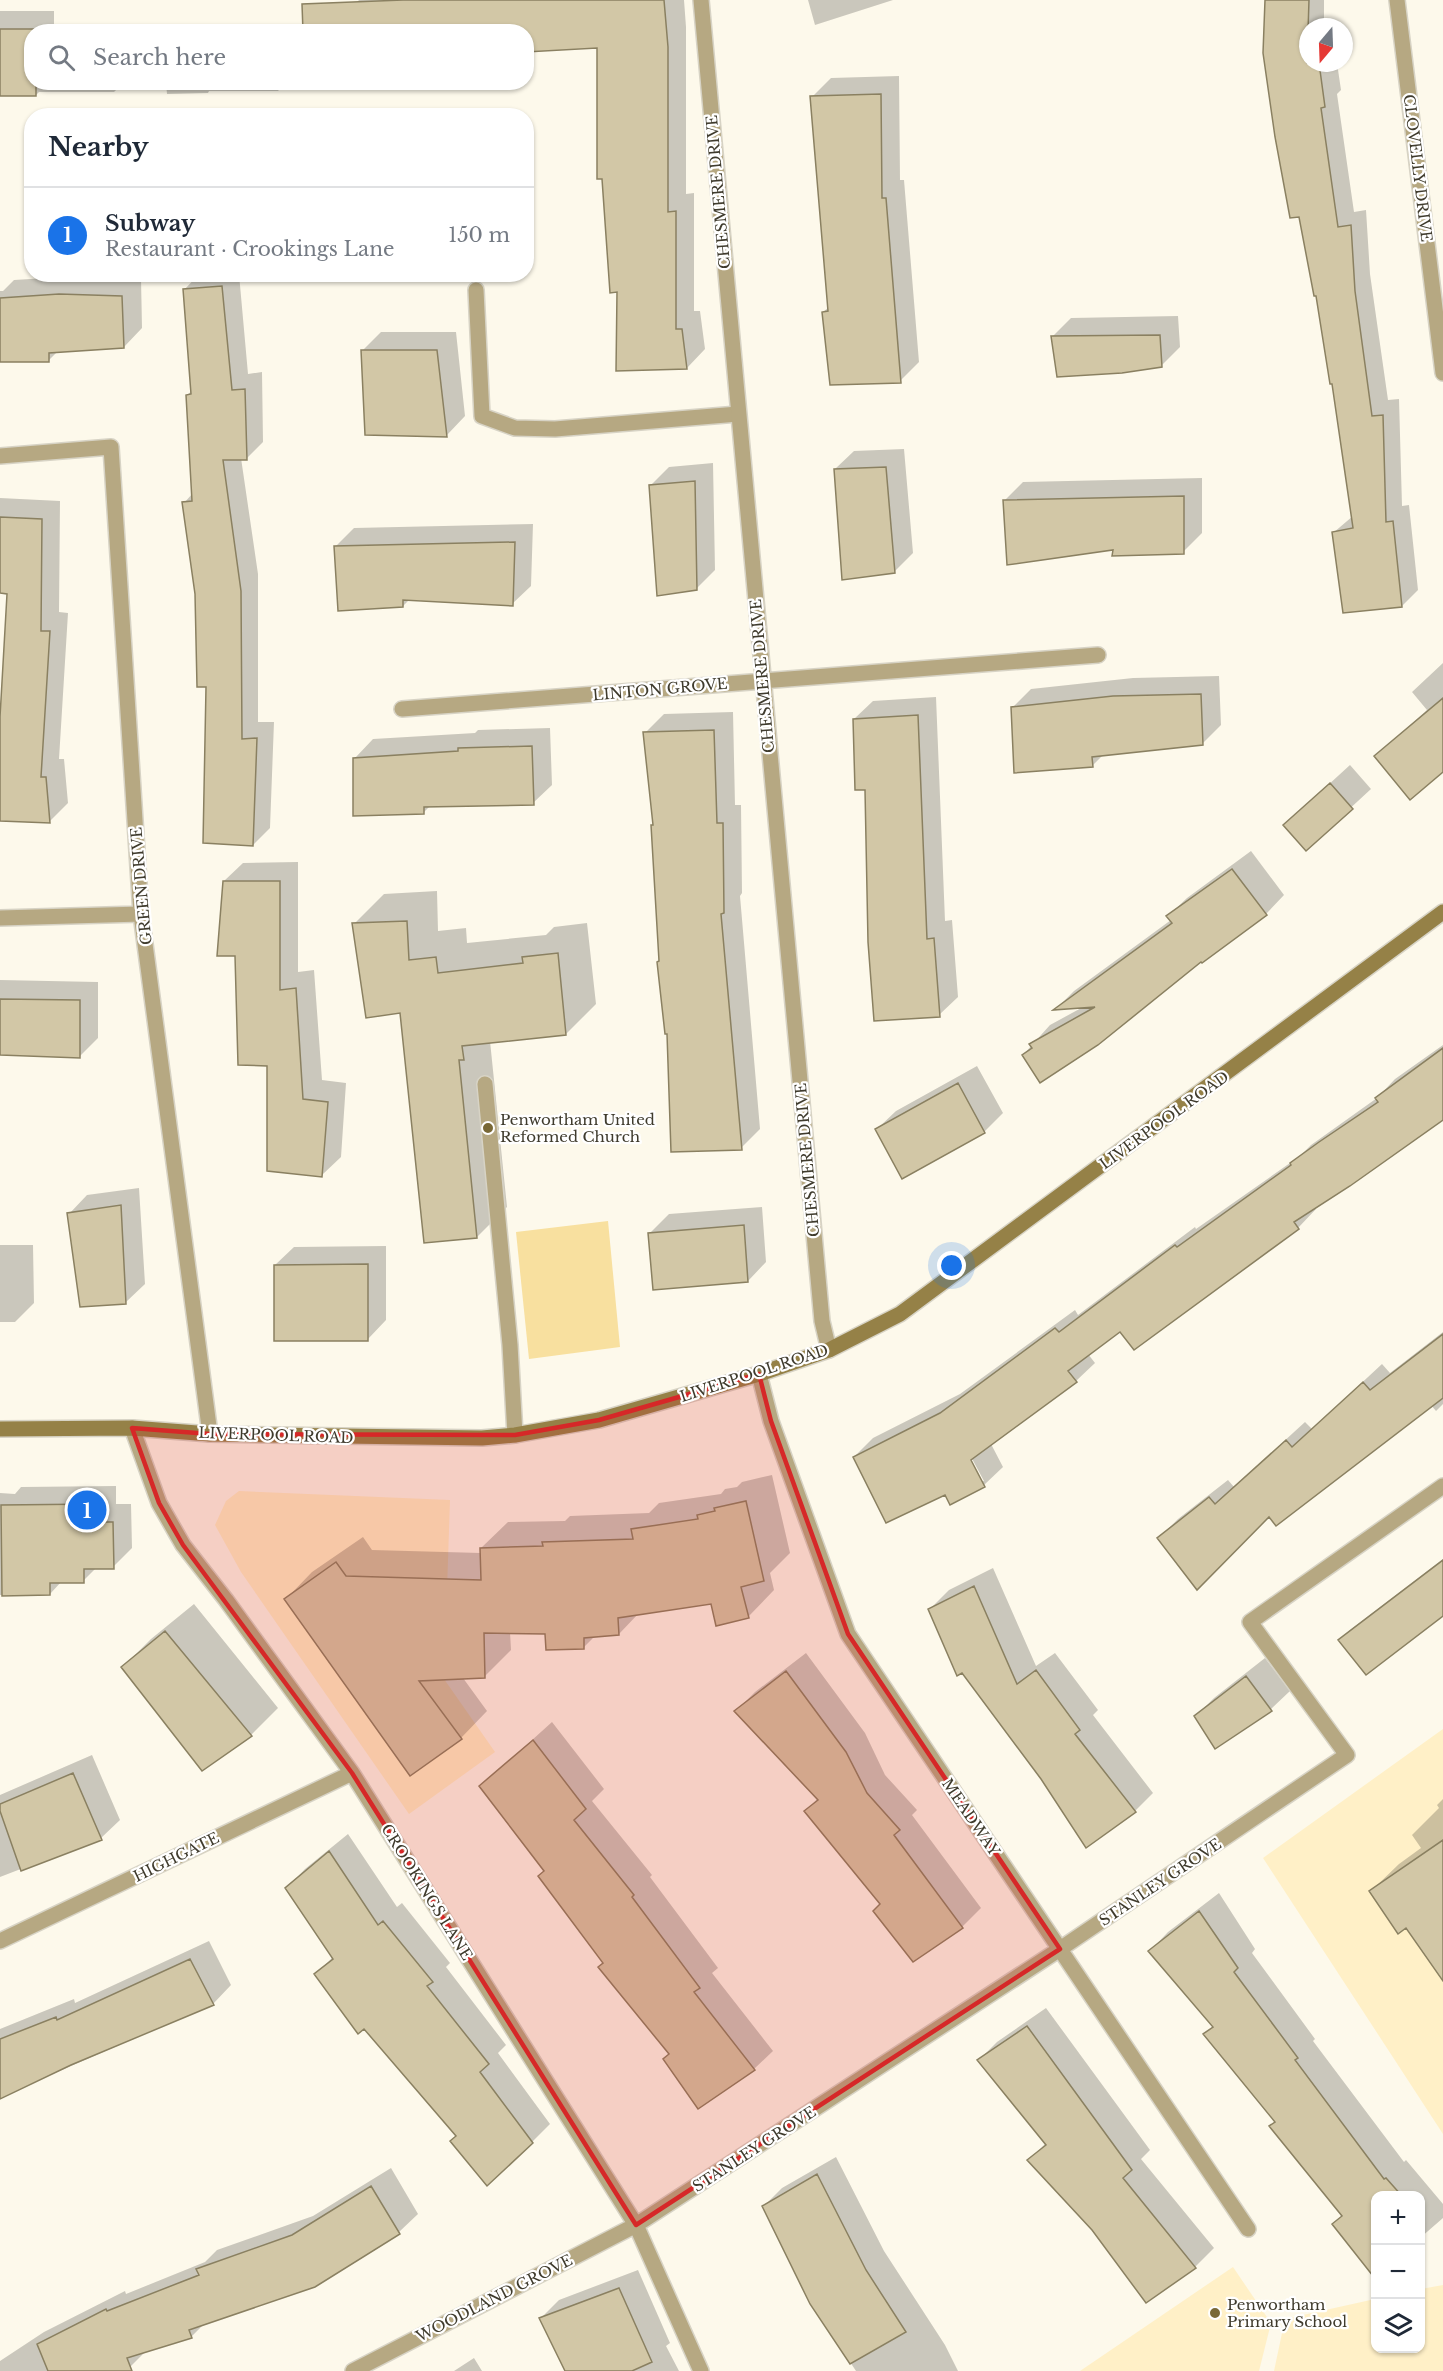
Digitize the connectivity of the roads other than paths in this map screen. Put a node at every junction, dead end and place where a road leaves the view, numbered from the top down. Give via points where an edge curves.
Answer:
1 (701, 0) edge
2 (1397, 0) edge
3 (476, 290) dead end
4 (1443, 373) edge
5 (738, 414) junction
6 (0, 456) edge
7 (1098, 655) dead end
8 (762, 680) junction
9 (402, 709) dead end
10 (1443, 912) edge
11 (141, 914) junction
12 (0, 918) edge
13 (485, 1084) dead end
14 (829, 1350) junction
15 (759, 1374) junction
16 (132, 1428) junction
17 (0, 1429) edge
18 (210, 1434) junction
19 (515, 1435) junction
20 (1443, 1486) edge
21 (352, 1773) junction
22 (0, 1941) edge
23 (1060, 1949) junction
24 (636, 2225) junction
25 (1248, 2229) dead end
26 (353, 2371) edge
27 (701, 2371) edge

1 - 5 street, CHESMERE DRIVE
2 - 4 street, CLOVELLY DRIVE
3 - 5 street via 482,417 515,428 555,429
5 - 8 street, CHESMERE DRIVE
6 - 11 street, GREEN DRIVE via 111,447
7 - 8 street, LINTON GROVE
8 - 9 street, LINTON GROVE
8 - 14 street, CHESMERE DRIVE via 822,1321
10 - 14 street, LIVERPOOL ROAD via 900,1314
11 - 12 street
11 - 18 street, GREEN DRIVE
13 - 19 street
14 - 15 street, LIVERPOOL ROAD
15 - 19 street, LIVERPOOL ROAD via 599,1420
15 - 23 street, MEADWAY via 771,1421 848,1634
16 - 17 street, LIVERPOOL ROAD
16 - 18 street, LIVERPOOL ROAD
16 - 21 street, CROOKINGS LANE via 159,1503 183,1545
18 - 19 street, LIVERPOOL ROAD via 482,1438
20 - 23 street, STANLEY GROVE via 1250,1622 1347,1755
21 - 22 street, HIGHGATE
21 - 24 street, CROOKINGS LANE
23 - 24 street, STANLEY GROVE
23 - 25 street, MEADWAY
24 - 26 street, WOODLAND GROVE
24 - 27 street, CROOKINGS LANE

